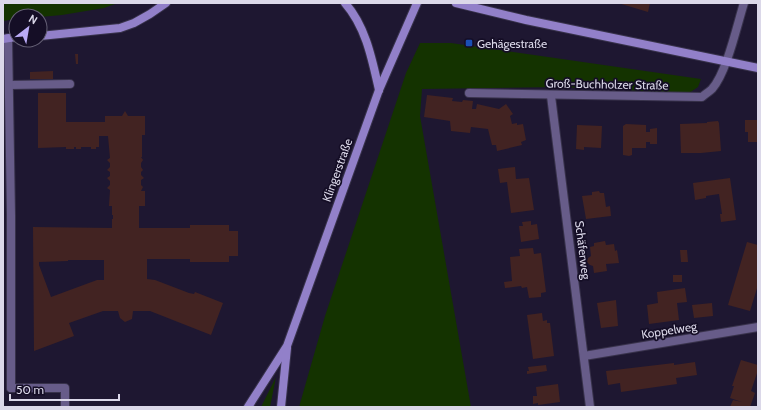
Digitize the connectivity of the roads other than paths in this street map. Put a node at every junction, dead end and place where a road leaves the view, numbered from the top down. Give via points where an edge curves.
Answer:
1 (166, 3) edge
2 (345, 3) edge
3 (416, 3) edge
4 (456, 3) edge
5 (744, 3) edge
6 (48, 35) edge
7 (9, 48) edge
8 (726, 62) junction
9 (758, 68) edge
10 (70, 84) dead end
11 (9, 85) junction
12 (379, 90) junction
13 (469, 93) dead end
14 (551, 96) junction
15 (7, 248) edge
16 (758, 327) edge
17 (287, 346) junction
18 (584, 356) junction
19 (65, 407) edge
20 (248, 407) edge
21 (281, 407) edge
22 (590, 407) edge

1 - 6 street via 134,23 120,28
2 - 12 street via 361,27 372,57
3 - 12 street, Klingerstraße
4 - 8 street
5 - 8 street, Groß-Buchholzer Straße
7 - 11 street
8 - 9 street
8 - 14 street, Groß-Buchholzer Straße via 712,88 702,97
10 - 11 street
11 - 15 street
12 - 17 street, Klingerstraße
13 - 14 street, Groß-Buchholzer Straße
14 - 18 street, Schäferweg
15 - 19 street via 10,388 65,388
16 - 18 street, Koppelweg
17 - 20 street, Klingerstraße
17 - 21 street, Klingerstraße
18 - 22 street, Schäferweg

